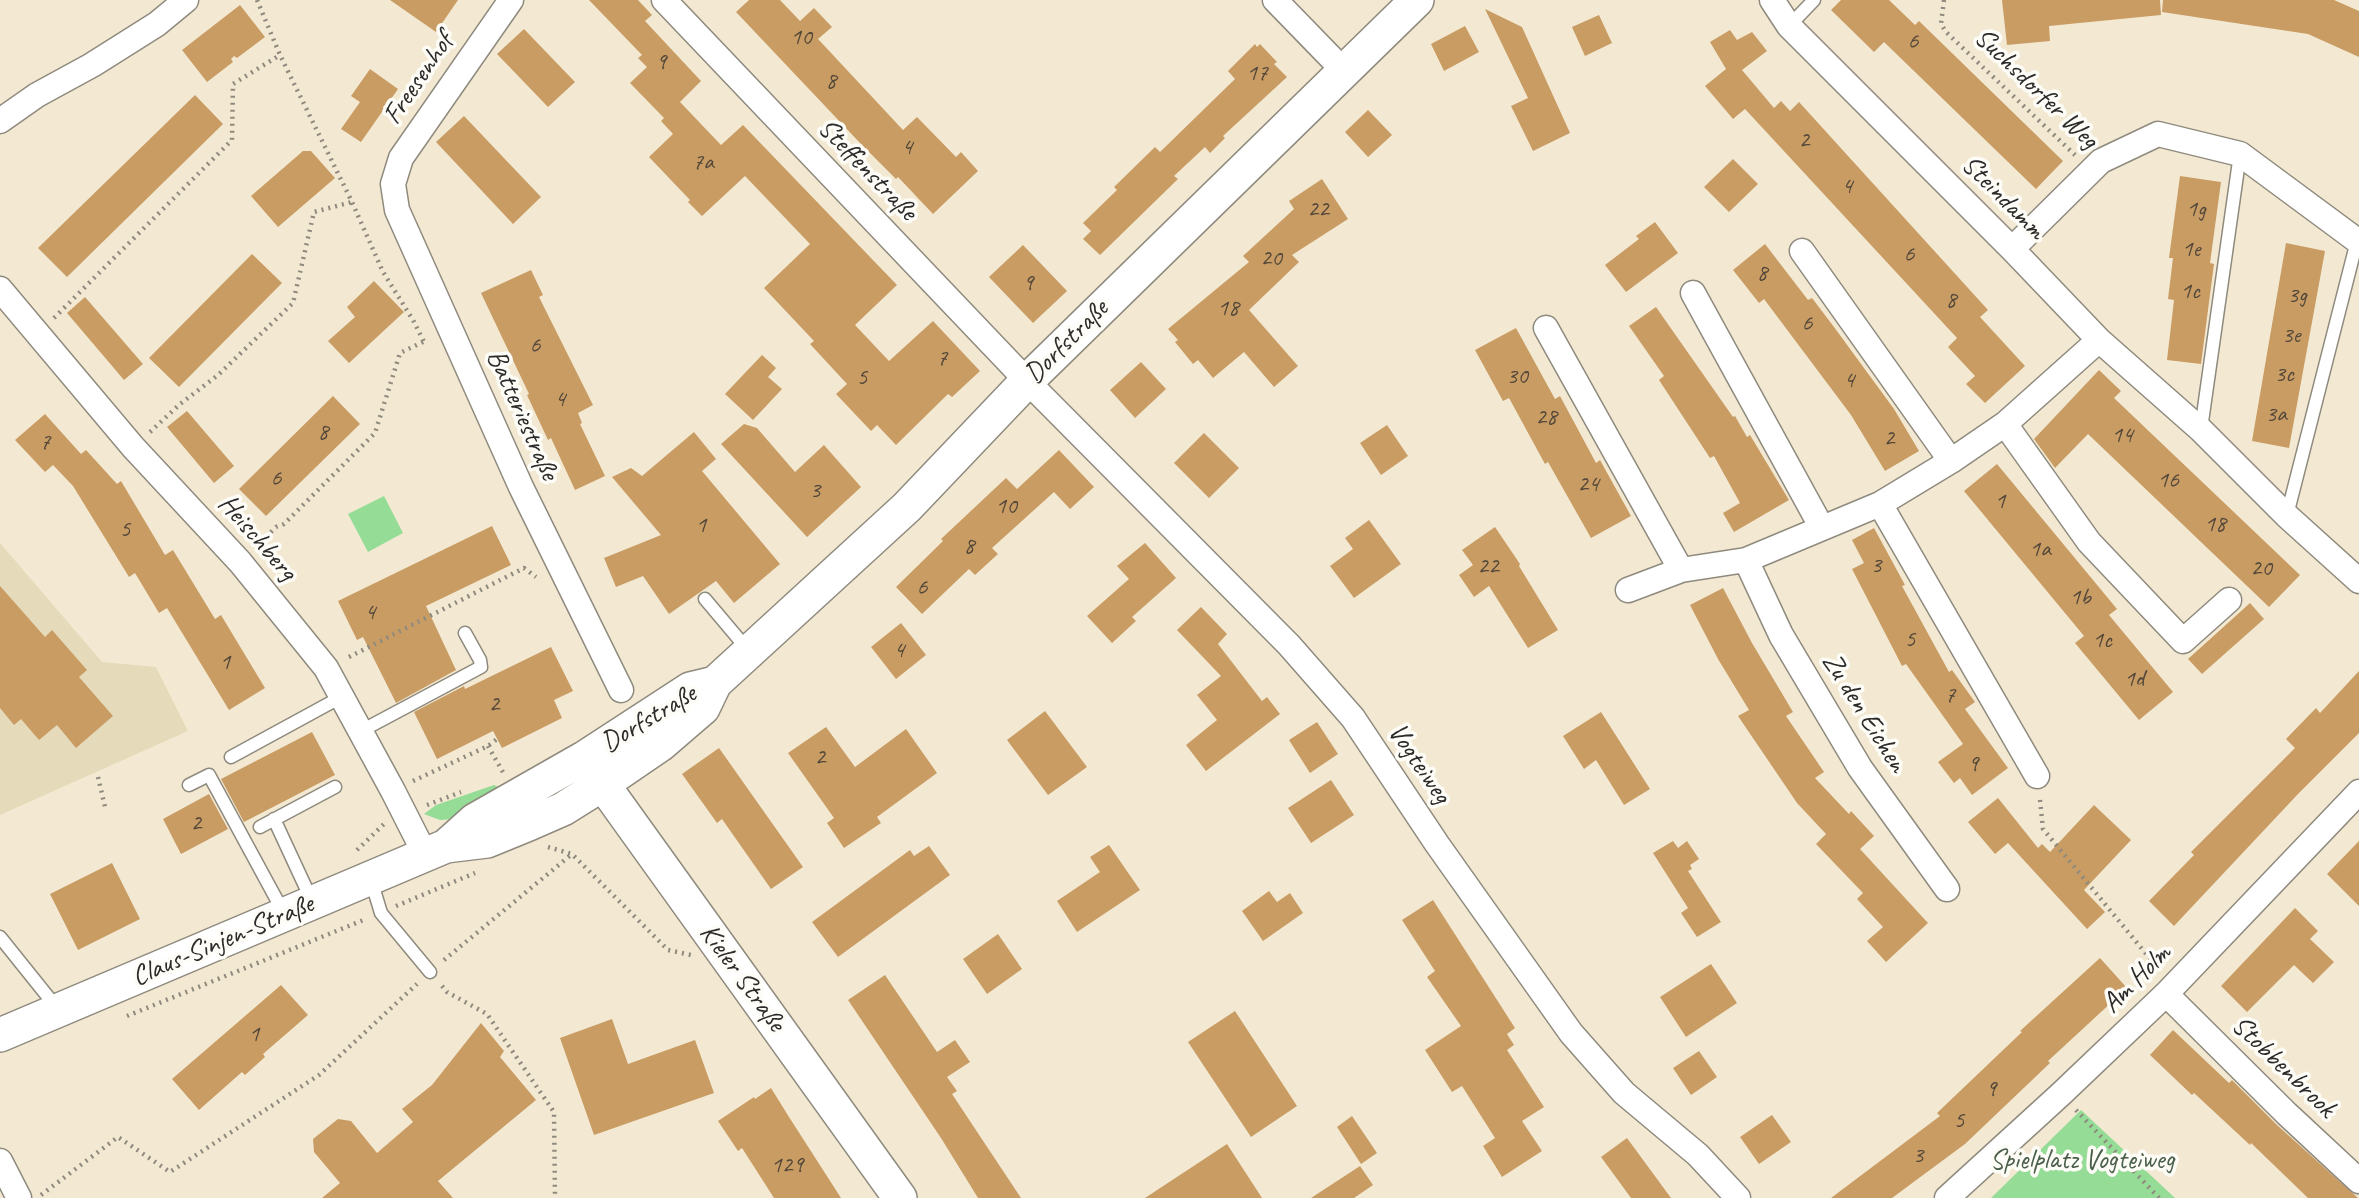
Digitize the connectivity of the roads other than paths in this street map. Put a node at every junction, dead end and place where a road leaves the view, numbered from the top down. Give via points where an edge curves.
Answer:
1 (186, 0) edge
2 (511, 0) edge
3 (664, 0) edge
4 (1275, 0) edge
5 (1417, 0) edge
6 (1772, 0) edge
7 (1814, 0) edge
8 (1789, 26) junction
9 (1344, 71) junction
10 (0, 121) edge
11 (2240, 154) junction
12 (401, 158) joint
13 (2358, 241) edge
14 (2012, 249) junction
15 (1802, 251) dead end
16 (0, 289) edge
17 (1693, 293) dead end
18 (1546, 328) dead end
19 (2099, 340) junction
20 (1027, 381) junction
21 (2005, 424) junction
22 (2201, 430) junction
23 (1951, 461) junction
24 (1880, 505) junction
25 (2287, 516) junction
26 (1822, 528) junction
27 (1746, 561) junction
28 (1681, 570) junction
29 (2359, 581) edge
30 (1628, 590) dead end
31 (705, 599) dead end
32 (2229, 600) dead end
33 (465, 633) dead end
34 (751, 652) junction
35 (621, 690) dead end
36 (343, 696) junction
37 (361, 731) junction
38 (231, 757) dead end
39 (593, 771) junction
40 (2037, 776) road end
41 (189, 785) dead end
42 (335, 787) dead end
43 (2359, 792) edge
44 (274, 819) junction
45 (260, 827) dead end
46 (436, 851) junction
47 (371, 879) junction
48 (1947, 889) dead end
49 (299, 909) junction
50 (0, 937) edge
51 (430, 972) road end
52 (2170, 990) junction
53 (59, 1010) junction
54 (0, 1035) edge
55 (0, 1161) edge
56 (2359, 1181) edge
57 (19, 1198) edge
58 (900, 1198) edge
59 (1738, 1198) edge
60 (1947, 1198) edge

1 - 10 street via 157,24
2 - 12 street, Freesenhof
3 - 20 street, Steffenstraße
4 - 9 street
5 - 9 main road, Dorfstraße
6 - 8 street, Steindamm
7 - 8 lane
8 - 14 street, Steindamm
9 - 20 main road, Dorfstraße
11 - 13 street
11 - 14 street via 2158,134 2101,161
11 - 22 lane
12 - 35 street, Batteriestraße via 393,184 397,210 522,487
13 - 25 lane
14 - 19 street, Steindamm
15 - 23 street
16 - 36 street, Heischberg via 133,447 240,562 326,668
17 - 26 street
18 - 28 street
19 - 21 street
19 - 22 street, Steindamm
20 - 34 main road, Dorfstraße via 908,507
20 - 59 street, Vogteiweg via 1289,645 1353,718 1571,1033 1625,1093 1698,1155
21 - 23 street
21 - 32 street via 2089,542 2183,641
22 - 25 street, Steindamm
23 - 24 street
24 - 26 street
24 - 40 street
25 - 29 street, Steindamm
26 - 27 street
27 - 28 street
27 - 48 street, Zu den Eichen via 1781,635 1860,768
28 - 30 street
31 - 34 lane
33 - 37 lane via 481,667
34 - 39 main road, Dorfstraße via 715,683 703,708 660,745
36 - 37 street, Heischberg
36 - 38 lane
37 - 46 street, Heischberg via 393,790
39 - 46 main road, Claus-Sinjen-Straße via 563,808 487,841
39 - 58 main road, Kieler Straße
41 - 49 lane via 209,775
42 - 44 lane
43 - 52 street, Am Holm
44 - 45 lane
44 - 49 lane
46 - 47 main road, Claus-Sinjen-Straße
47 - 49 main road, Claus-Sinjen-Straße
47 - 51 lane via 381,913
49 - 53 main road, Claus-Sinjen-Straße
50 - 53 lane
52 - 56 street, Stobbenbrook via 2287,1114
52 - 60 street, Am Holm
53 - 54 main road, Claus-Sinjen-Straße
55 - 57 street

